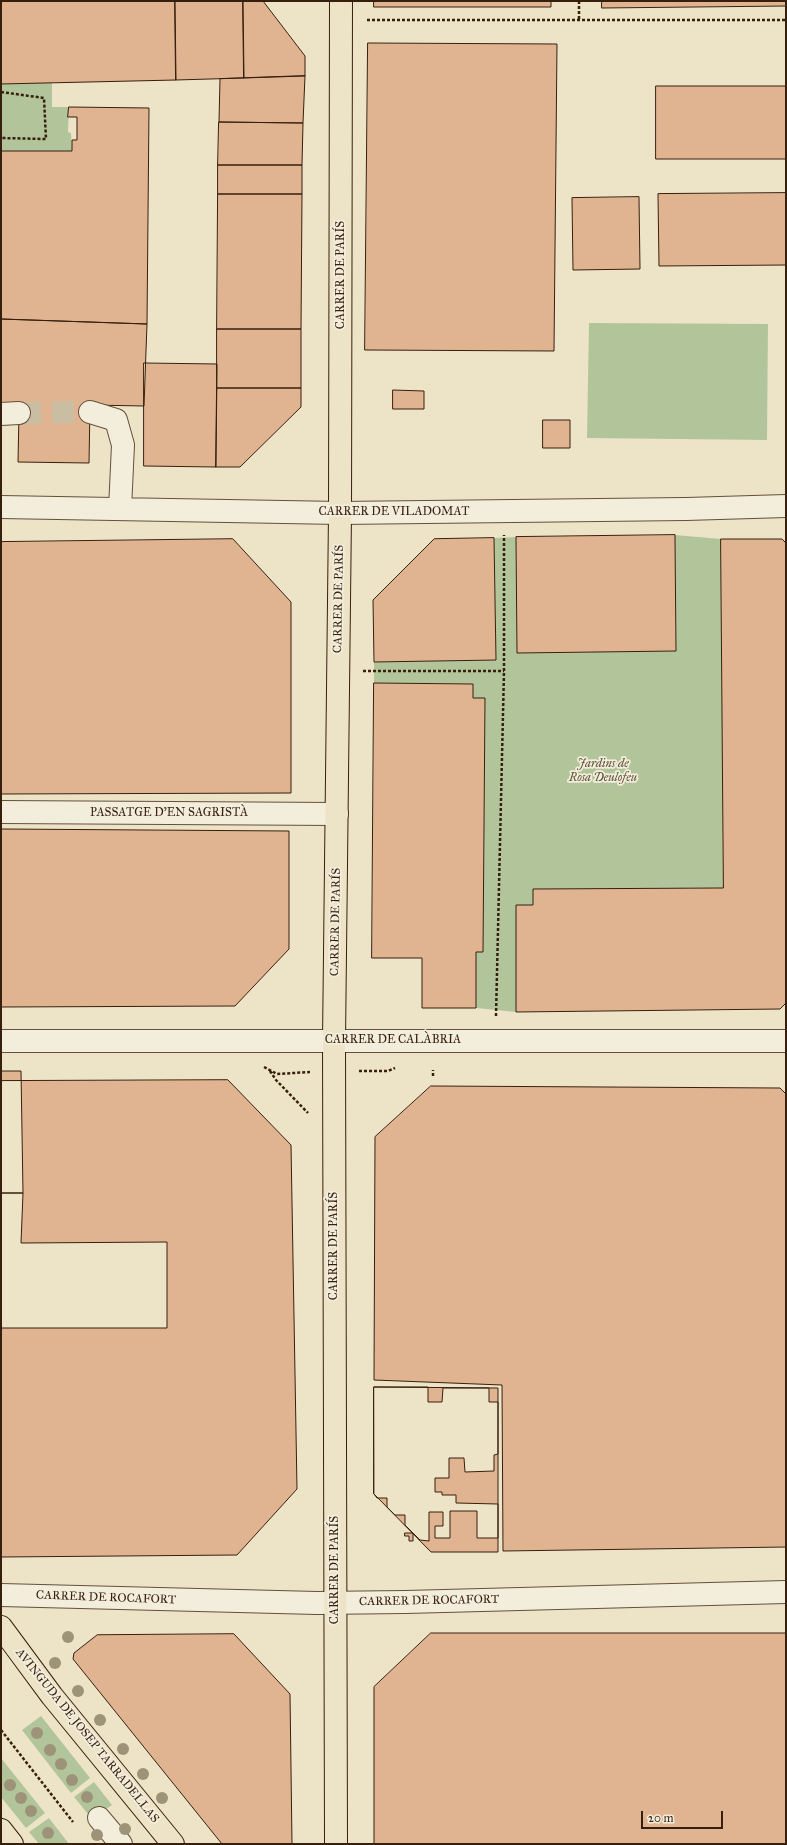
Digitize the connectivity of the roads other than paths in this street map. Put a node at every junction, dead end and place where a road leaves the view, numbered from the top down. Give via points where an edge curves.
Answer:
1 (341, 1) edge
2 (90, 412) tunnel mouth
3 (786, 506) edge
4 (1, 507) edge
5 (120, 509) junction
6 (340, 513) junction
7 (1, 812) edge
8 (337, 814) junction
9 (334, 1040) junction
10 (1, 1041) edge
11 (786, 1041) edge
12 (786, 1592) edge
13 (1, 1595) edge
14 (335, 1603) junction
15 (1, 1628) edge
16 (99, 1818) dead end
17 (1, 1830) edge
18 (12, 1844) edge
19 (121, 1844) edge
20 (173, 1844) edge
21 (336, 1844) edge

1 - 6 main road, CARRER DE PARÍS
2 - 5 street via 116,420 123,445
3 - 6 street, CARRER DE VILADOMAT
4 - 5 street, CARRER DE VILADOMAT
5 - 6 street, CARRER DE VILADOMAT
6 - 8 main road, CARRER DE PARÍS
7 - 8 street, PASSATGE D'EN SAGRISTÀ
8 - 9 main road, CARRER DE PARÍS
9 - 10 street, CARRER DE CALÀBRIA
9 - 11 street, CARRER DE CALÀBRIA
9 - 14 main road, CARRER DE PARÍS
12 - 14 street, CARRER DE ROCAFORT
13 - 14 street, CARRER DE ROCAFORT
14 - 21 main road, CARRER DE PARÍS
15 - 20 main road, AVINGUDA DE JOSEP TARRADELLAS via 52,1696
16 - 19 street
17 - 18 main road

